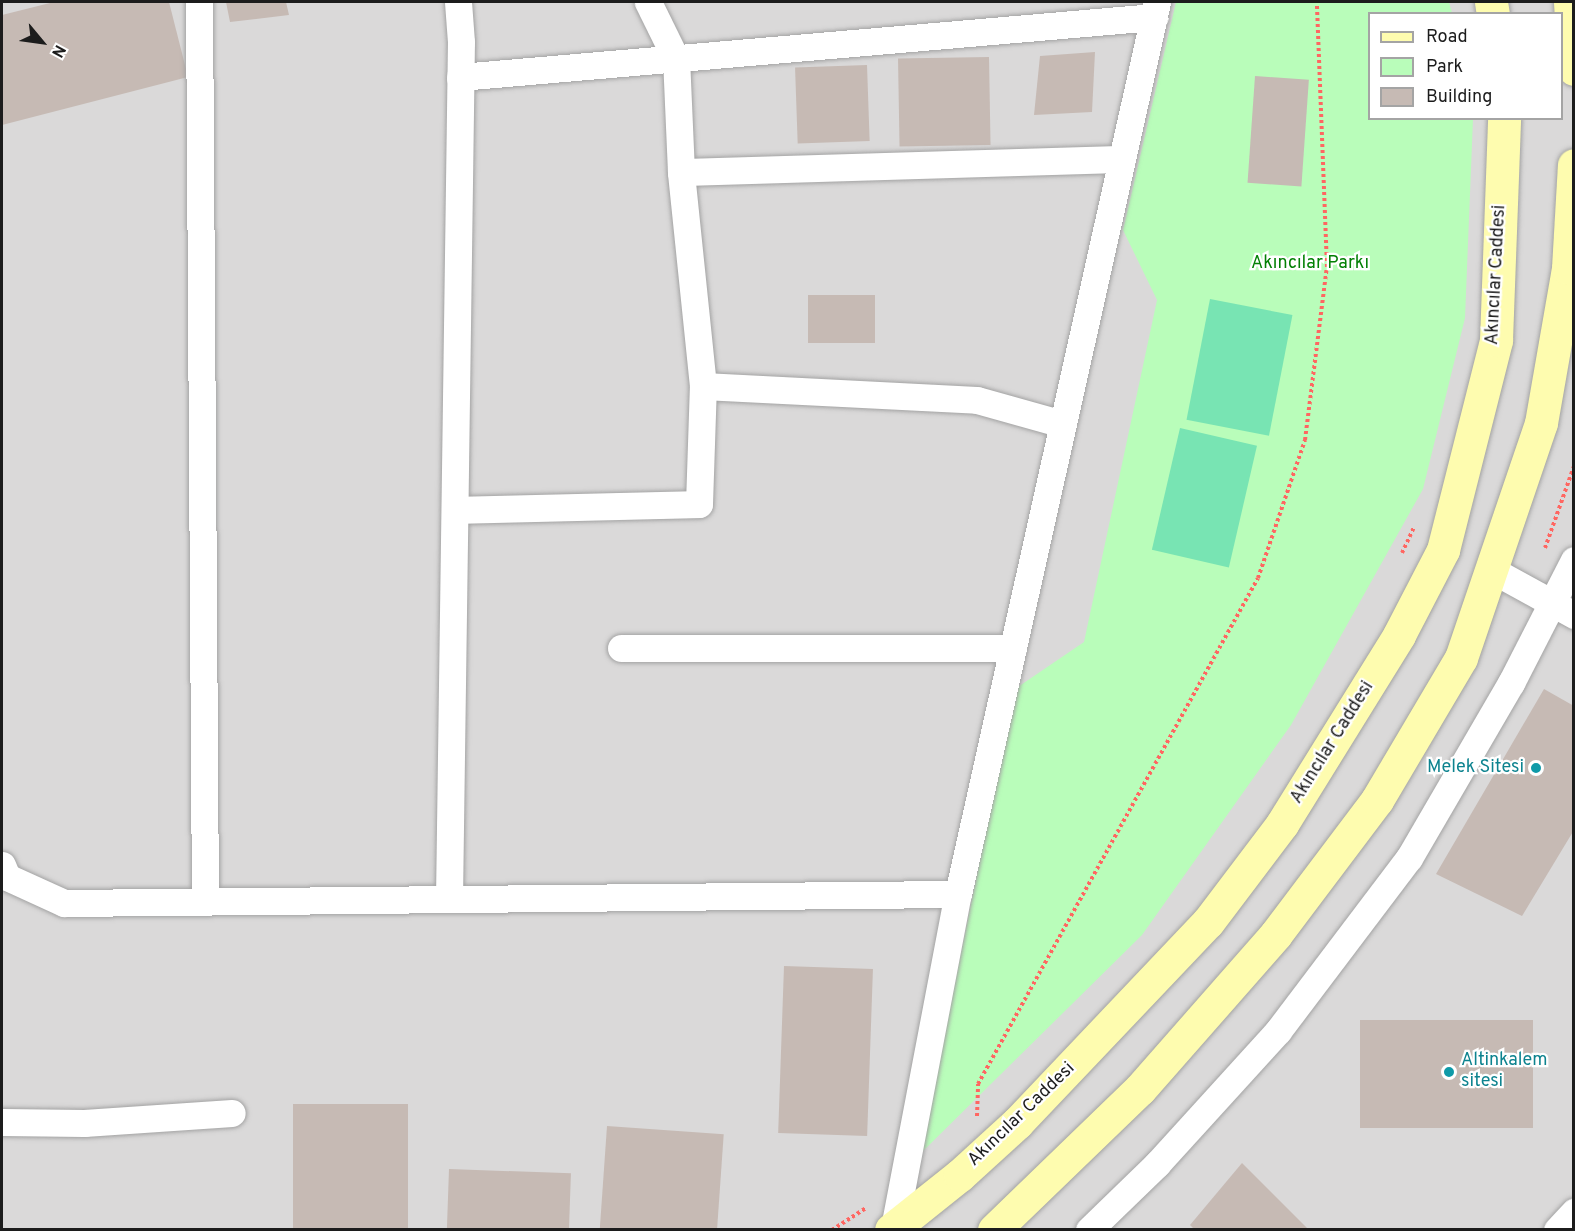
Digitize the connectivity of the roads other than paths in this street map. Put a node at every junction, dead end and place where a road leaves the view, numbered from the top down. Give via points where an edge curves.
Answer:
1 (200, 2) edge
2 (458, 2) edge
3 (648, 2) edge
4 (1570, 2) edge
5 (1156, 9) edge
6 (676, 59) junction
7 (1574, 69) edge
8 (460, 77) junction
9 (1504, 120) edge
10 (1122, 159) junction
11 (1574, 165) edge
12 (681, 172) junction
13 (703, 386) junction
14 (1063, 424) junction
15 (454, 510) junction
16 (1574, 560) edge
17 (1492, 570) junction
18 (1564, 610) edge
19 (621, 648) dead end
20 (1013, 648) junction
21 (2, 865) edge
22 (958, 894) junction
23 (449, 899) junction
24 (205, 902) junction
25 (232, 1113) dead end
26 (2, 1122) edge
27 (1574, 1212) edge
28 (892, 1229) edge
29 (994, 1230) edge
30 (1089, 1230) edge
31 (1557, 1230) edge

1 - 24 street
2 - 8 street
3 - 6 street
4 - 7 main road
5 - 6 street
5 - 10 street
6 - 8 street
6 - 12 street
8 - 15 street
9 - 28 main road, Akıncılar Caddesi via 1496,340 1443,550 1400,635 1282,824 1208,922 1017,1123
10 - 12 street
10 - 14 street
11 - 17 main road via 1569,268 1541,423
12 - 13 street
13 - 14 street via 977,400
13 - 15 street via 699,504
14 - 20 street
15 - 23 street
16 - 18 street
17 - 18 street
17 - 29 main road via 1461,658 1377,800 1326,872 1140,1089
18 - 30 street via 1409,858 1278,1031 1157,1164
19 - 20 street
20 - 22 street
21 - 24 street via 7,877 64,903
22 - 23 street
22 - 28 street
23 - 24 street
25 - 26 street via 84,1123
27 - 31 street

